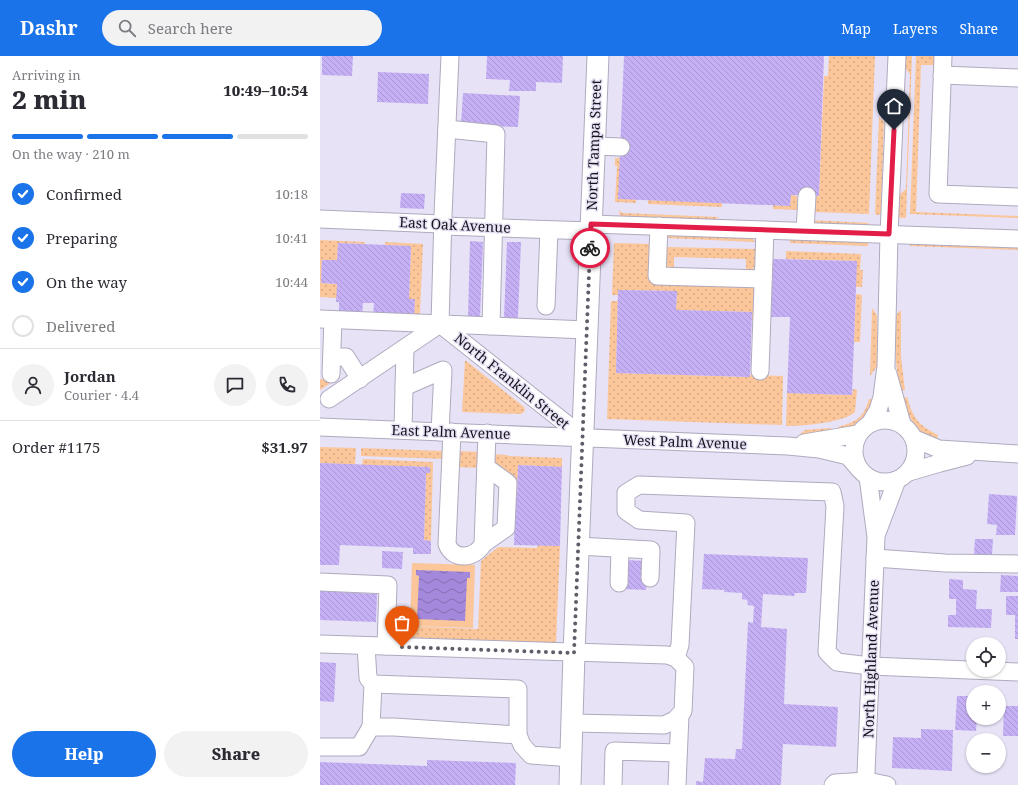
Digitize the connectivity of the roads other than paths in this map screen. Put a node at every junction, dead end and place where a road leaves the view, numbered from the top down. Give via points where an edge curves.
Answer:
1 (450, 56) edge
2 (598, 56) edge
3 (898, 56) edge
4 (943, 56) edge
5 (942, 75) junction
6 (1018, 78) edge
7 (447, 129) junction
8 (594, 146) junction
9 (621, 147) dead end
10 (807, 196) dead end
11 (1018, 197) edge
12 (320, 218) edge
13 (443, 226) junction
14 (659, 226) junction
15 (591, 227) junction
16 (494, 228) junction
17 (549, 230) junction
18 (765, 230) junction
19 (805, 231) junction
20 (889, 234) junction
21 (1018, 239) edge
22 (763, 280) junction
23 (546, 306) dead end
24 (326, 320) edge
25 (440, 324) junction
26 (491, 326) junction
27 (587, 330) junction
28 (406, 348) junction
29 (332, 357) junction
30 (886, 366) junction
31 (760, 371) dead end
32 (331, 374) dead end
33 (360, 379) junction
34 (404, 387) junction
35 (328, 399) dead end
36 (871, 422) junction
37 (902, 424) junction
38 (320, 427) edge
39 (403, 430) junction
40 (446, 432) junction
41 (487, 434) junction
42 (858, 434) junction
43 (583, 438) junction
44 (915, 439) junction
45 (788, 446) junction
46 (983, 453) junction
47 (1018, 454) edge
48 (486, 467) junction
49 (864, 473) junction
50 (903, 476) junction
51 (876, 536) junction
52 (483, 544) junction
53 (578, 546) junction
54 (620, 549) junction
55 (875, 558) junction
56 (1018, 564) edge
57 (650, 578) dead end
58 (320, 582) edge
59 (619, 583) dead end
60 (320, 644) edge
61 (366, 646) junction
62 (386, 646) junction
63 (574, 653) junction
64 (676, 658) junction
65 (870, 666) junction
66 (1018, 672) edge
67 (373, 684) junction
68 (680, 715) junction
69 (573, 723) junction
70 (371, 727) junction
71 (518, 734) junction
72 (320, 747) edge
73 (678, 753) junction
74 (572, 758) junction
75 (867, 781) junction
76 (570, 785) edge
77 (613, 785) edge
78 (677, 785) edge
79 (833, 785) edge
80 (887, 785) edge

1 - 7 street, North Franklin Street
2 - 8 main road, North Tampa Street
3 - 20 street
4 - 5 street
5 - 6 street
5 - 11 street via 938,194
7 - 13 street, North Franklin Street
7 - 16 street via 496,134
8 - 9 street
8 - 15 main road, North Tampa Street
10 - 19 street
12 - 13 street, East Oak Avenue
13 - 16 street, East Oak Avenue
13 - 25 street, North Franklin Street
14 - 15 street, East Oak Avenue
14 - 18 street, East Oak Avenue
14 - 22 street via 657,276
15 - 17 street, East Oak Avenue
15 - 27 main road, North Tampa Street
16 - 17 street, East Oak Avenue
16 - 26 street
17 - 23 street
18 - 19 street, East Oak Avenue
18 - 22 street
19 - 20 street, East Oak Avenue
20 - 21 street, East Oak Avenue
20 - 30 street
22 - 31 street
24 - 25 street
24 - 29 street
25 - 26 street
25 - 28 street, North Franklin Street
25 - 43 street, North Franklin Street
26 - 27 street
27 - 43 main road, North Tampa Street
28 - 33 street, North Franklin Street
28 - 34 street
29 - 32 street
29 - 33 street via 346,357
30 - 36 street via 882,397
30 - 37 street
33 - 35 street, North Franklin Street
34 - 39 street
34 - 40 street via 442,370
36 - 37 street via 887,419
36 - 42 street
37 - 44 street via 910,430
38 - 39 street, East Palm Avenue
39 - 40 street, East Palm Avenue
40 - 41 street, East Palm Avenue
40 - 52 street via 447,544 453,553 464,556 476,553
41 - 43 street, East Palm Avenue
41 - 48 street
42 - 45 street, West Palm Avenue
42 - 49 street via 854,443 855,461
43 - 45 street, West Palm Avenue
43 - 53 main road, North Tampa Street
44 - 46 street via 939,449
44 - 50 street via 917,456 914,464
45 - 49 street, West Palm Avenue via 819,449 848,456
46 - 47 street
46 - 50 street via 940,462
48 - 52 street
48 - 52 street via 508,483 506,528
49 - 50 street via 877,481 887,482
49 - 51 street, North Highland Avenue
50 - 51 street, North Highland Avenue via 888,503
51 - 55 street, North Highland Avenue
53 - 54 street
53 - 63 main road, North Tampa Street
54 - 57 street via 651,550
54 - 59 street
55 - 56 street
55 - 65 street, North Highland Avenue
58 - 62 street via 388,585
60 - 61 street
61 - 62 street
61 - 67 street via 366,670
62 - 63 street
63 - 64 street via 667,655
63 - 69 main road, North Tampa Street
64 - 65 street via 680,645 686,523 639,520 626,511 626,494 639,485 832,492 835,506 827,652 837,662
64 - 68 street via 685,667 683,711
65 - 66 street
65 - 75 street, North Highland Avenue
67 - 70 street
67 - 71 street via 518,689
68 - 69 street via 664,725
68 - 73 street
69 - 74 main road, North Tampa Street
70 - 71 street
70 - 72 street via 359,747
71 - 74 street via 522,745 531,755
73 - 77 street via 614,751
73 - 78 street
74 - 76 main road, North Tampa Street
75 - 79 street
75 - 80 street

